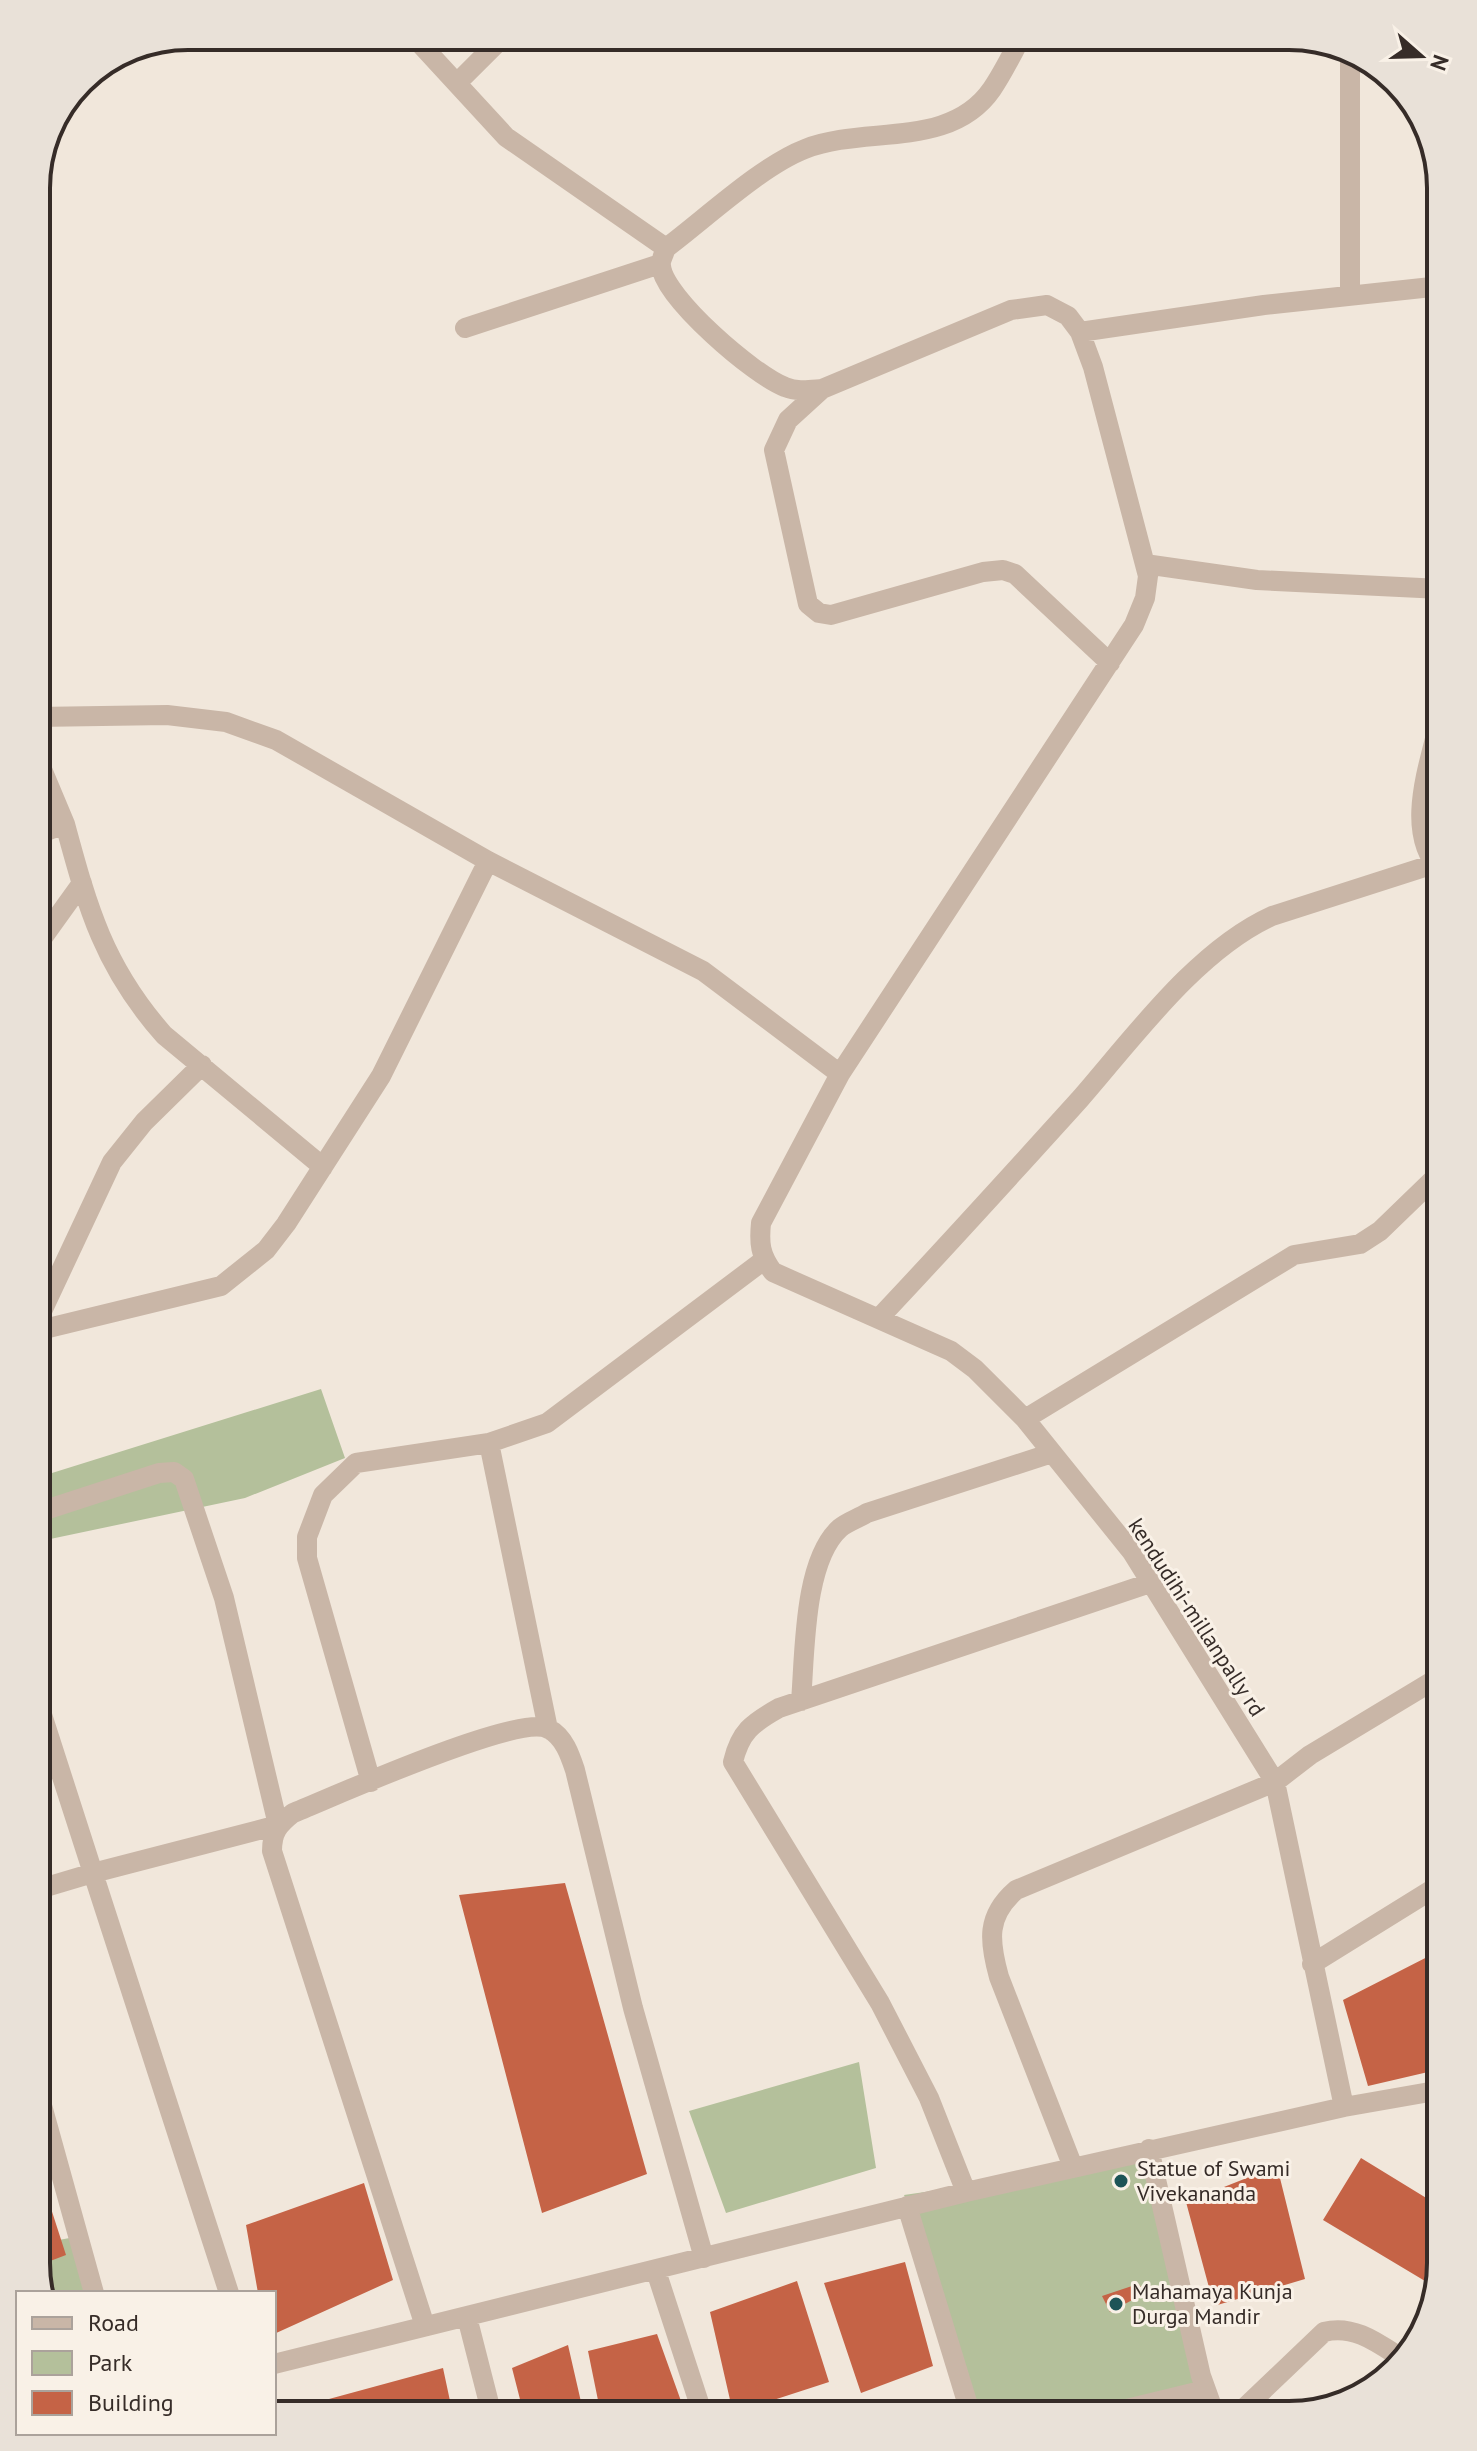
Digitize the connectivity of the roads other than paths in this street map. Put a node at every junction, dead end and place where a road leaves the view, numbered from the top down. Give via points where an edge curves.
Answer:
1 (426, 50) edge
2 (490, 50) edge
3 (1014, 50) edge
4 (1350, 64) edge
5 (457, 83) junction
6 (663, 256) junction
7 (1427, 287) edge
8 (1350, 295) junction
9 (465, 328) dead end
10 (1080, 332) junction
11 (822, 389) junction
12 (1145, 564) junction
13 (1427, 588) edge
14 (1110, 663) junction
15 (50, 717) edge
16 (1427, 780) edge
17 (50, 788) edge
18 (65, 824) junction
19 (50, 830) edge
20 (1427, 850) edge
21 (488, 861) junction
22 (1427, 870) edge
23 (82, 883) junction
24 (50, 928) edge
25 (202, 1065) junction
26 (840, 1074) junction
27 (323, 1167) junction
28 (1427, 1186) edge
29 (764, 1260) junction
30 (50, 1294) edge
31 (879, 1318) junction
32 (50, 1328) edge
33 (1025, 1419) junction
34 (489, 1443) junction
35 (1052, 1453) junction
36 (50, 1508) edge
37 (1150, 1583) junction
38 (1427, 1684) edge
39 (801, 1701) junction
40 (548, 1729) junction
41 (50, 1740) edge
42 (50, 1769) edge
43 (59, 1769) junction
44 (371, 1782) junction
45 (1275, 1782) junction
46 (278, 1825) junction
47 (93, 1873) junction
48 (50, 1886) edge
49 (1427, 1893) edge
50 (1312, 1964) junction
51 (1427, 2092) edge
52 (1344, 2107) junction
53 (50, 2134) edge
54 (1149, 2149) junction
55 (1073, 2167) junction
56 (966, 2192) junction
57 (907, 2206) junction
58 (704, 2258) junction
59 (656, 2271) junction
60 (93, 2291) edge
61 (228, 2291) edge
62 (467, 2317) junction
63 (425, 2326) junction
64 (1393, 2353) edge
65 (276, 2363) edge
66 (1205, 2390) junction
67 (488, 2401) edge
68 (698, 2401) edge
69 (967, 2401) edge
70 (1160, 2401) edge
71 (1209, 2401) edge
72 (1252, 2401) edge

1 - 5 street
2 - 5 street
3 - 6 street via 991,91 967,114 937,128 802,150
4 - 8 street
5 - 6 street via 506,137
6 - 9 street
6 - 11 street via 665,280 680,301 762,376 803,391
7 - 8 street
8 - 10 street
10 - 11 street via 1068,316 1047,305 1033,305
10 - 12 street
11 - 14 street via 788,420 774,450 808,604 831,615 1003,570 1038,592
12 - 13 street via 1257,580
12 - 14 street via 1145,598
14 - 26 street
15 - 21 street via 167,715 226,722 276,740
16 - 20 street via 1422,803 1422,842
17 - 18 street
18 - 19 street
18 - 23 street
21 - 26 street via 703,971
21 - 27 street via 409,1024
22 - 31 street via 1272,916 1219,950
23 - 24 street
23 - 25 street via 98,937 126,984 164,1035
25 - 27 street
25 - 30 street via 112,1162
26 - 29 street via 761,1223
27 - 32 street via 266,1250 221,1286
28 - 33 street via 1360,1244 1294,1255
29 - 31 street, kendudihi-millanpally rd via 773,1272
29 - 34 street via 570,1408 547,1423
31 - 33 street, kendudihi-millanpally rd via 951,1351
33 - 35 street, kendudihi-millanpally rd
34 - 40 street
34 - 44 street via 356,1463 323,1495 312,1517 307,1558
35 - 37 street, kendudihi-millanpally rd via 1132,1552
35 - 39 street via 867,1513 839,1529 812,1589
36 - 46 street via 159,1473 174,1472 184,1479 224,1598
37 - 39 street
37 - 45 street, kendudihi-millanpally rd
38 - 45 street
39 - 56 street via 750,1724 733,1762 880,2003 929,2098
40 - 44 street via 524,1726 489,1736
40 - 58 street via 568,1748 587,1807 633,2008
41 - 43 street
42 - 43 street
43 - 47 street
44 - 46 street via 293,1813
45 - 50 street
45 - 55 street via 1016,1890 1001,1904 992,1928 999,1977
46 - 47 street
46 - 63 street via 272,1851
47 - 48 street
47 - 61 street
49 - 50 street
50 - 52 street
51 - 52 street
52 - 54 street
53 - 60 street
54 - 55 street
54 - 66 street
55 - 56 street
56 - 57 street
57 - 58 street
57 - 69 street
58 - 59 street
59 - 62 street
59 - 68 street
62 - 63 street
62 - 67 street
63 - 65 street
64 - 72 street via 1351,2331 1324,2332
66 - 70 street
66 - 71 street

